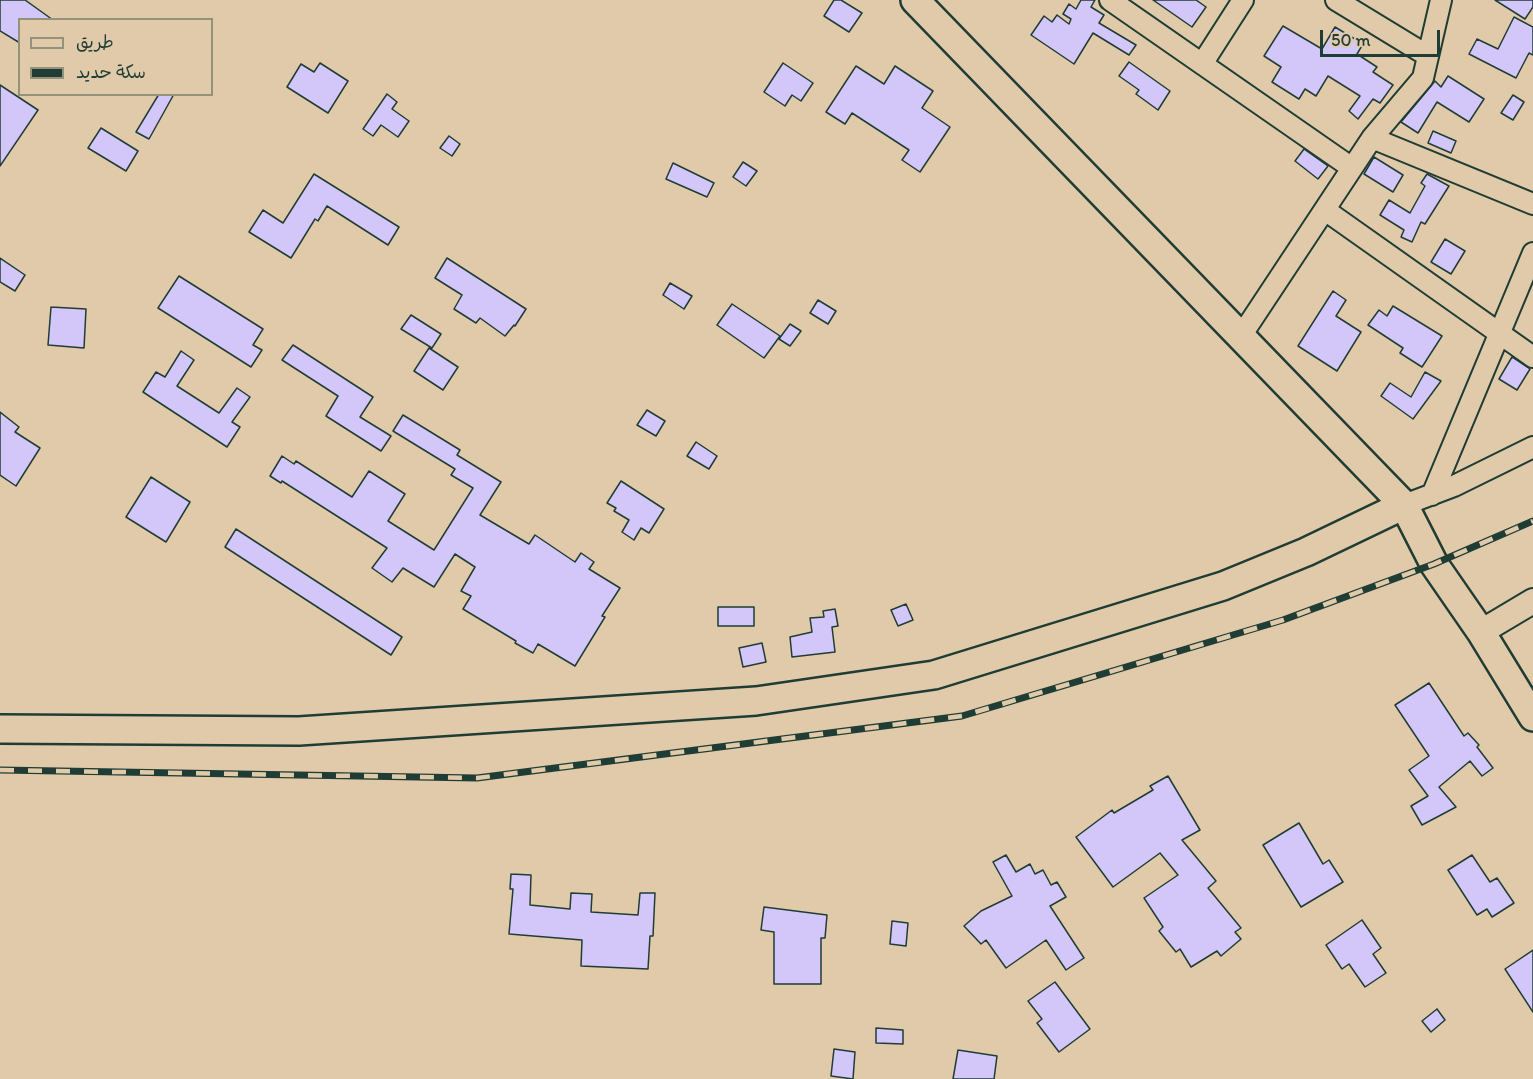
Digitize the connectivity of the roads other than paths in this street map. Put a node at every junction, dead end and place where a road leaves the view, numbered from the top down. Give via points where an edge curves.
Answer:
1 (915, 0) edge
2 (1110, 0) edge
3 (1243, 0) edge
4 (1336, 0) edge
5 (1441, 0) edge
6 (1428, 56) junction
7 (1202, 64) junction
8 (1372, 138) junction
9 (1352, 168) junction
10 (1533, 204) edge
11 (1324, 210) junction
12 (1533, 253) edge
13 (1499, 333) junction
14 (1241, 336) junction
15 (1533, 357) edge
16 (1533, 447) edge
17 (1432, 495) junction
18 (1404, 505) junction
19 (1533, 601) edge
20 (1481, 632) junction
21 (1533, 717) edge
22 (0, 729) edge

1 - 14 main road
2 - 7 street
3 - 7 street
4 - 6 street
5 - 6 street
6 - 8 street via 1423,78
7 - 9 street
8 - 9 street
8 - 10 street
9 - 11 street
11 - 13 street
11 - 14 street
12 - 13 street
13 - 15 street
13 - 17 street
14 - 18 main road
16 - 17 street
17 - 18 street
18 - 20 main road via 1434,564
18 - 22 main road via 1223,586 934,675 756,701 299,731
19 - 20 street
20 - 21 main road

